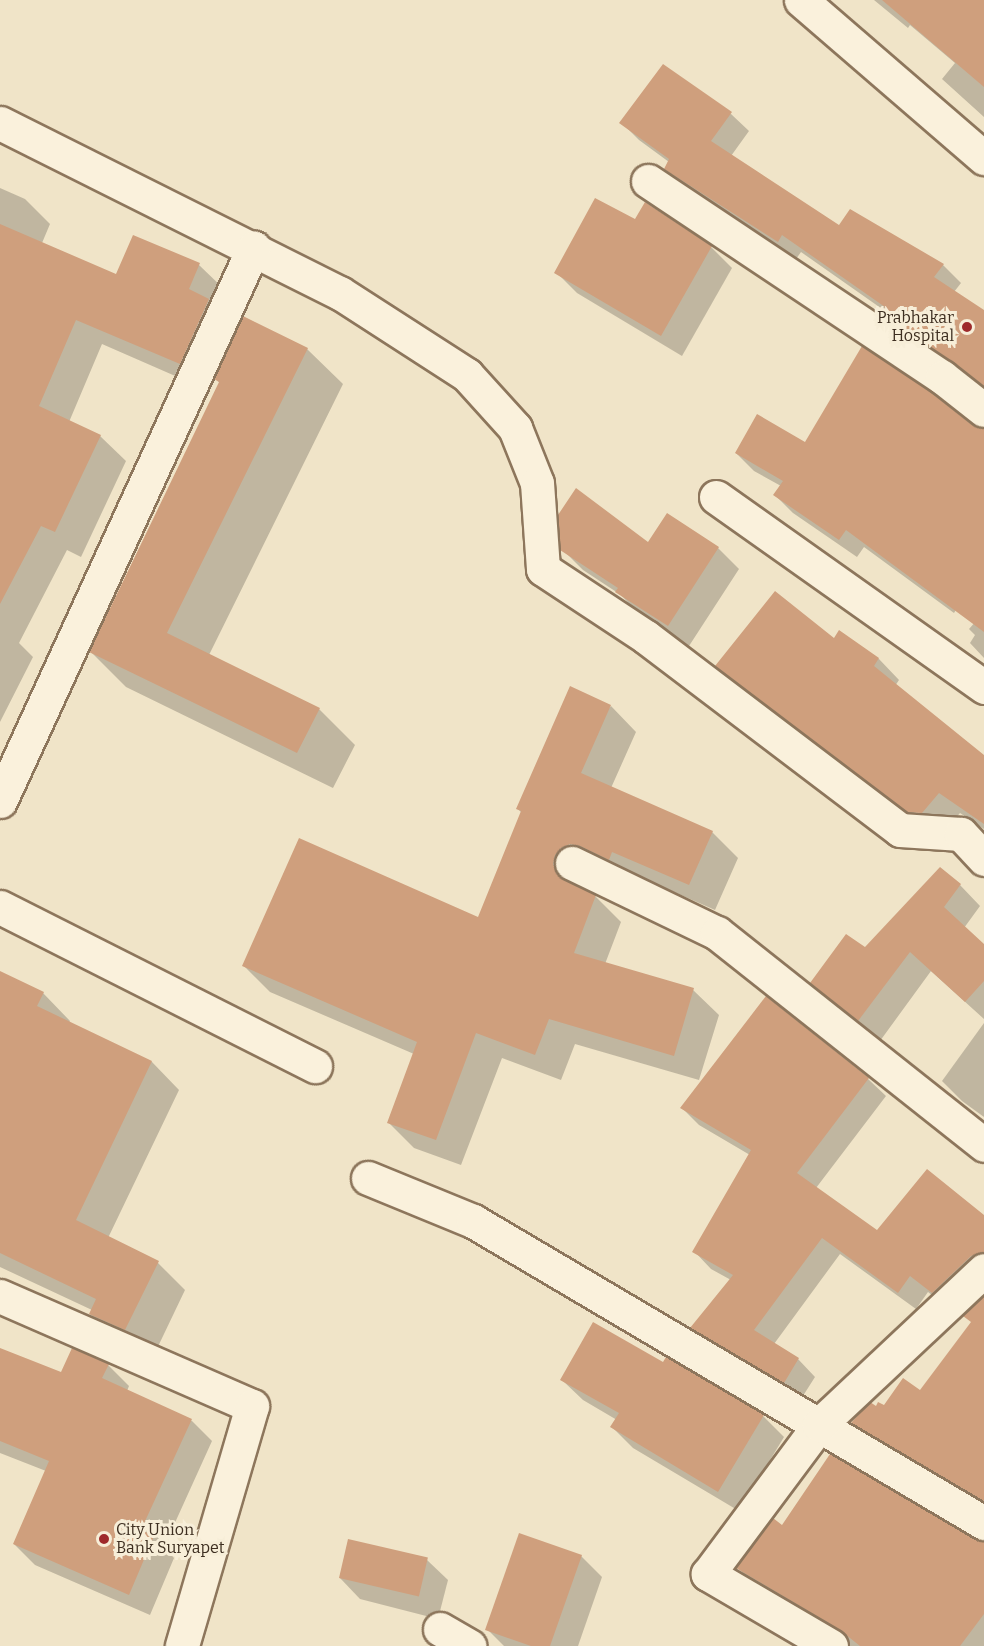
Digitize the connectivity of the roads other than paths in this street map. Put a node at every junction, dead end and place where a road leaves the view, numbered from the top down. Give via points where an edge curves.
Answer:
1 (801, 0) edge
2 (0, 123) edge
3 (984, 158) edge
4 (648, 181) dead end
5 (254, 247) junction
6 (984, 410) edge
7 (716, 497) dead end
8 (984, 687) edge
9 (0, 801) edge
10 (984, 859) edge
11 (573, 863) dead end
12 (0, 907) edge
13 (315, 1066) dead end
14 (984, 1145) edge
15 (368, 1178) dead end
16 (984, 1270) edge
17 (0, 1296) edge
18 (819, 1425) junction
19 (984, 1523) edge
20 (440, 1629) dead end
21 (183, 1646) edge
22 (469, 1646) edge
23 (831, 1646) edge

1 - 3 street
2 - 5 street
4 - 6 street via 942,376
5 - 9 street
5 - 10 street via 340,292 467,375 515,428 537,483 543,569 646,637 900,830 961,834
7 - 8 street
11 - 14 street via 717,933
12 - 13 street
15 - 18 street via 473,1221
16 - 18 street
17 - 21 street via 252,1406
18 - 19 street
18 - 23 street via 708,1574
20 - 22 street

